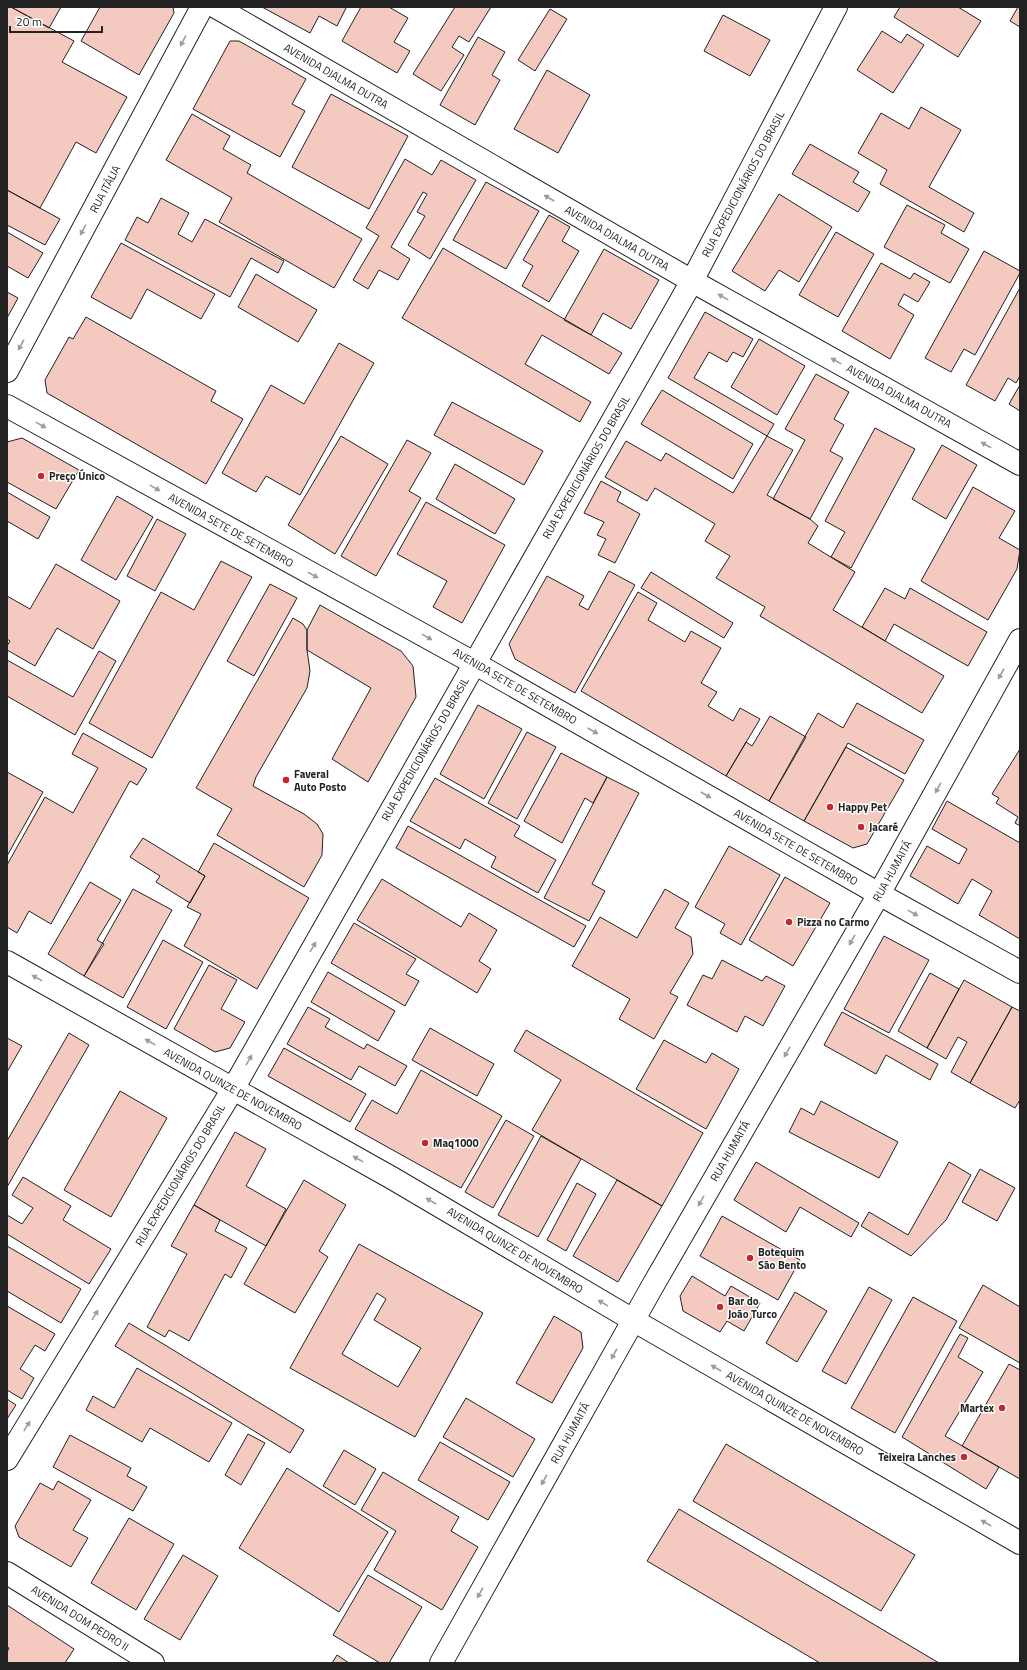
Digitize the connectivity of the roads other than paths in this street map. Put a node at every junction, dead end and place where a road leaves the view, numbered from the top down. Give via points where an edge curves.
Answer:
1 (202, 7) edge
2 (216, 7) edge
3 (836, 7) edge
4 (692, 281) junction
5 (7, 371) edge
6 (7, 406) edge
7 (1020, 464) edge
8 (1020, 640) edge
9 (474, 662) junction
10 (879, 894) junction
11 (7, 962) edge
12 (1020, 972) edge
13 (232, 1089) junction
14 (633, 1320) junction
15 (7, 1459) edge
16 (1020, 1543) edge
17 (7, 1573) edge
18 (153, 1663) edge
19 (441, 1663) edge

1 -> 5 street, RUA ITÁLIA
4 -> 2 street, AVENIDA DJALMA DUTRA
3 - 4 street, RUA EXPEDICIONÁRIOS DO BRASIL
7 -> 4 street, AVENIDA DJALMA DUTRA
4 - 9 street, RUA EXPEDICIONÁRIOS DO BRASIL
6 -> 9 street, AVENIDA SETE DE SETEMBRO
8 -> 10 street, RUA HUMAITÁ
9 -> 10 street, AVENIDA SETE DE SETEMBRO
13 -> 9 street, RUA EXPEDICIONÁRIOS DO BRASIL
10 -> 12 street, AVENIDA SETE DE SETEMBRO
10 -> 14 street, RUA HUMAITÁ
13 -> 11 street, AVENIDA QUINZE DE NOVEMBRO
14 -> 13 street, AVENIDA QUINZE DE NOVEMBRO via 392,1178
15 -> 13 street, RUA EXPEDICIONÁRIOS DO BRASIL
16 -> 14 street, AVENIDA QUINZE DE NOVEMBRO
14 -> 19 street, RUA HUMAITÁ
17 - 18 street, AVENIDA DOM PEDRO II

